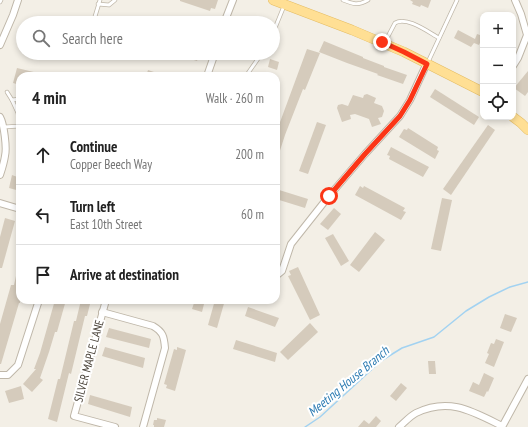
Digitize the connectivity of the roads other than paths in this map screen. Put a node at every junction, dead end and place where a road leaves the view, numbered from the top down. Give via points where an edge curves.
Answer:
1 (18, 0) edge
2 (233, 0) edge
3 (273, 0) edge
4 (343, 0) edge
5 (368, 0) edge
6 (457, 0) edge
7 (515, 0) edge
8 (113, 1) edge
9 (99, 2) edge
10 (284, 4) junction
11 (95, 16) edge
12 (227, 16) edge
13 (279, 16) edge
14 (528, 36) edge
15 (439, 38) junction
16 (384, 43) junction
17 (0, 45) edge
18 (213, 60) edge
19 (257, 60) edge
20 (516, 61) edge
21 (427, 64) junction
22 (208, 72) edge
23 (249, 72) edge
24 (480, 90) edge
25 (7, 92) dead end
26 (12, 100) junction
27 (16, 100) edge
28 (16, 107) edge
29 (0, 117) edge
30 (516, 119) edge
31 (4, 127) junction
32 (16, 127) edge
33 (528, 130) edge
34 (0, 175) edge
35 (0, 203) edge
36 (16, 208) edge
37 (280, 273) edge
38 (38, 304) edge
39 (105, 304) edge
40 (102, 312) junction
41 (0, 375) edge
42 (528, 378) edge
43 (502, 426) edge
44 (115, 427) edge
45 (143, 427) edge
46 (399, 427) edge

1 - 17 street
2 - 12 street
3 - 10 main road
4 - 5 lane via 355,5
6 - 15 lane
7 - 14 street
8 - 9 lane via 109,5
9 - 11 lane
10 - 13 lane
10 - 16 main road
14 - 20 street
15 - 16 lane via 411,22 401,21 395,23
15 - 21 lane
16 - 21 main road
18 - 22 street
19 - 23 lane
21 - 24 main road
21 - 37 street via 400,116 329,196 291,244
25 - 26 lane
26 - 27 lane
26 - 28 lane
29 - 31 street
30 - 33 main road
31 - 32 lane
31 - 34 street via 6,155
35 - 36 street
38 - 41 street via 18,365 8,375
39 - 40 street, SILVER MAPLE LANE
40 - 44 street, SILVER MAPLE LANE via 74,416
40 - 45 street, SILVER MAPLE LANE via 153,326 160,330 165,338 165,348
42 - 43 street
43 - 46 street via 454,406 438,406 415,413

